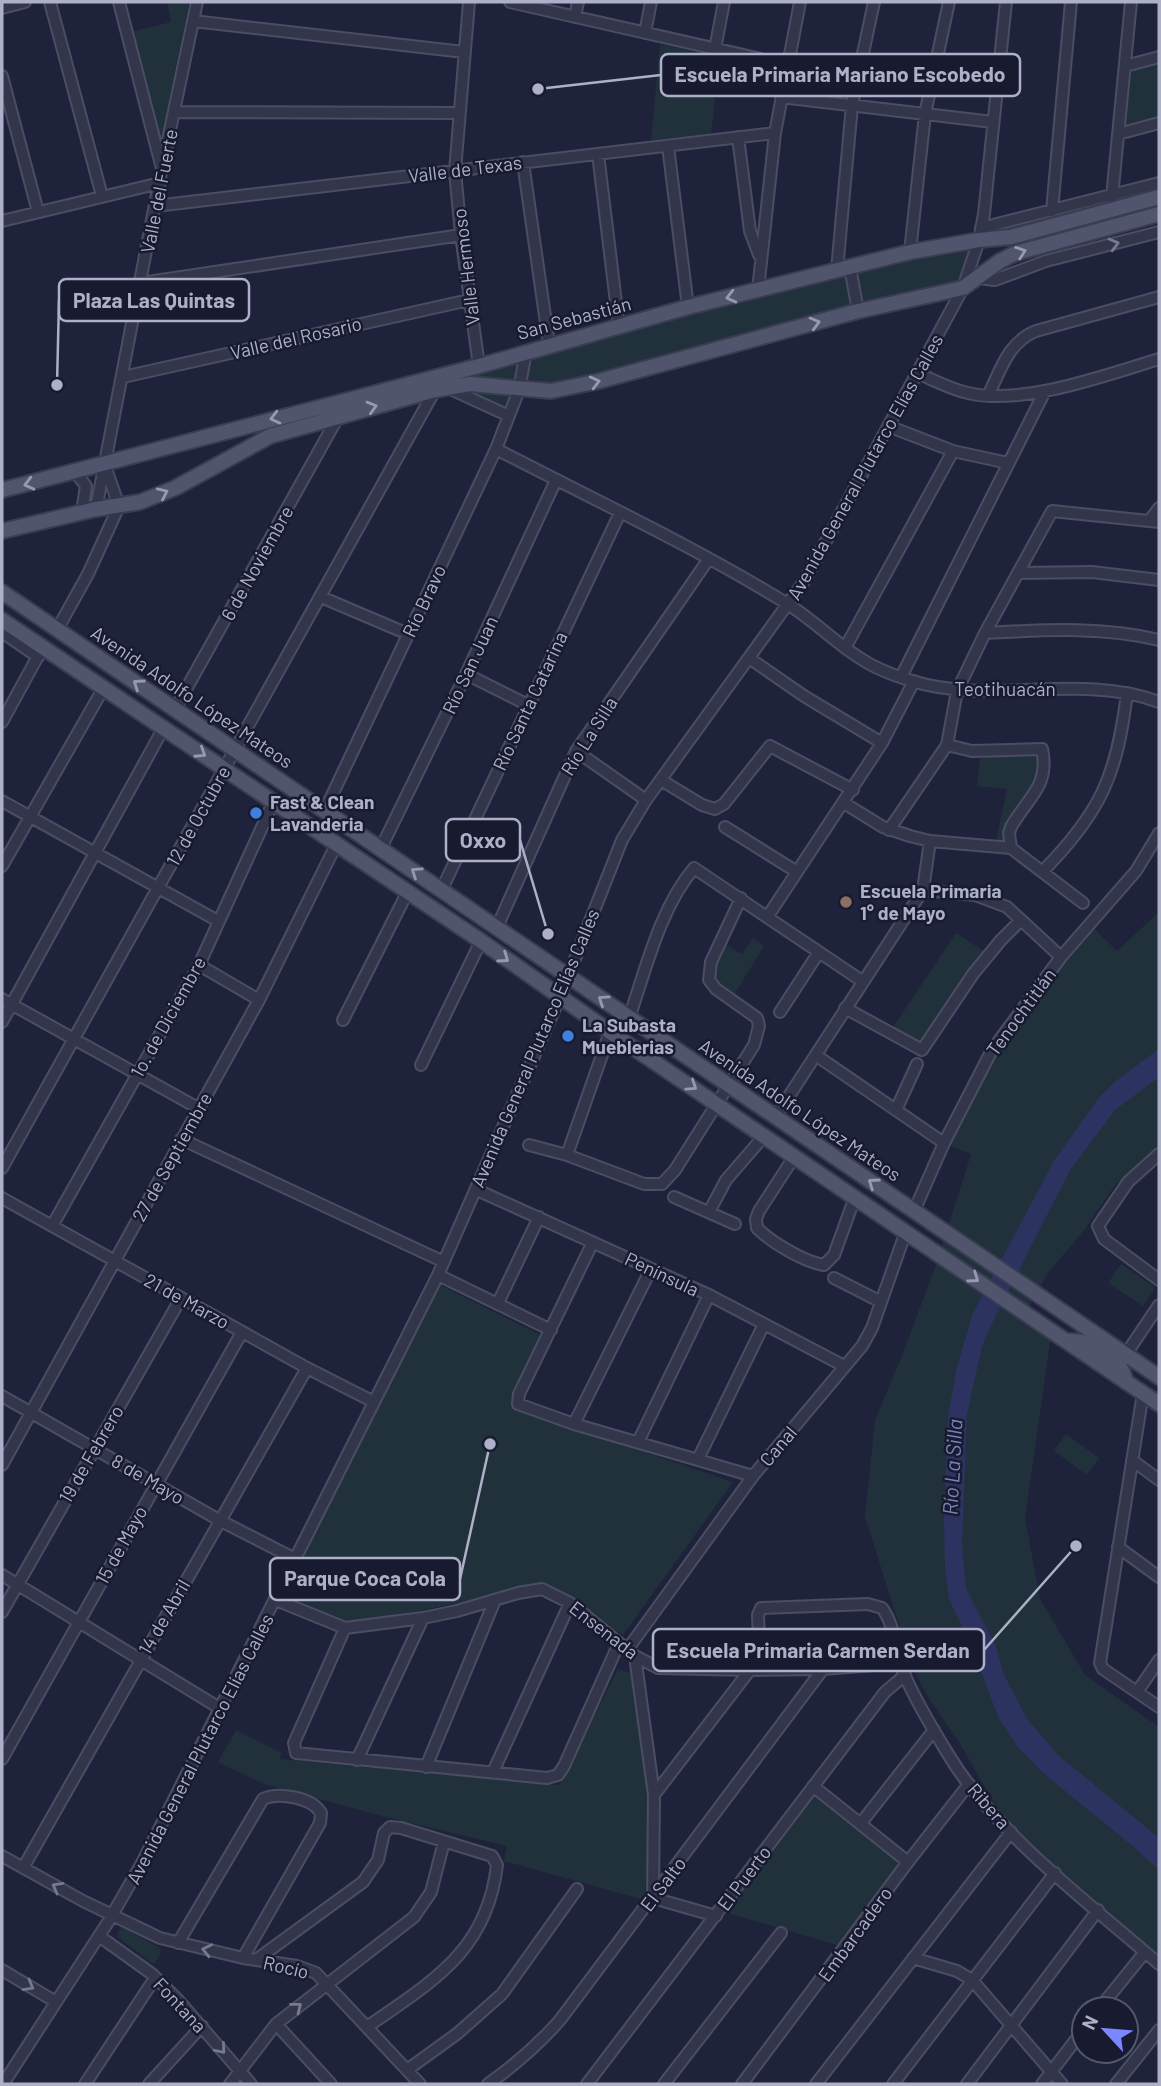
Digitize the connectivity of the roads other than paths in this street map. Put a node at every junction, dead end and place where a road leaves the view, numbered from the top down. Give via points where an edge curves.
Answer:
1 (24, 2) edge
2 (50, 2) edge
3 (119, 2) edge
4 (197, 2) edge
5 (469, 2) edge
6 (510, 2) edge
7 (578, 2) edge
8 (651, 2) edge
9 (724, 2) edge
10 (800, 2) edge
11 (874, 2) edge
12 (949, 2) edge
13 (1006, 2) edge
14 (1072, 2) edge
15 (1131, 2) edge
16 (2, 8) edge
17 (575, 18) junction
18 (193, 22) junction
19 (645, 33) junction
20 (715, 49) junction
21 (464, 51) junction
22 (1159, 57) edge
23 (787, 65) junction
24 (1125, 66) junction
25 (2, 76) edge
26 (781, 97) junction
27 (852, 105) junction
28 (174, 112) junction
29 (459, 113) junction
30 (925, 114) junction
31 (993, 122) junction
32 (1159, 123) edge
33 (775, 133) junction
34 (1118, 134) junction
35 (738, 137) junction
36 (668, 146) junction
37 (598, 155) junction
38 (523, 162) junction
39 (162, 168) junction
40 (455, 171) junction
41 (160, 183) junction
42 (1159, 183) edge
43 (1131, 191) junction
44 (102, 195) junction
45 (1112, 197) junction
46 (1155, 198) edge
47 (155, 206) junction
48 (1052, 211) junction
49 (38, 212) junction
50 (1157, 215) edge
51 (2, 221) edge
52 (1159, 232) edge
53 (461, 234) junction
54 (980, 234) junction
55 (1141, 237) junction
56 (910, 252) junction
57 (760, 258) junction
58 (844, 269) junction
59 (978, 278) junction
60 (141, 283) junction
61 (963, 288) junction
62 (758, 290) junction
63 (1159, 297) edge
64 (469, 300) junction
65 (688, 307) junction
66 (858, 311) junction
67 (619, 327) junction
68 (549, 344) junction
69 (526, 351) junction
70 (1159, 359) edge
71 (478, 366) junction
72 (917, 373) junction
73 (123, 377) junction
74 (440, 388) junction
75 (519, 390) junction
76 (1045, 391) junction
77 (988, 396) junction
78 (509, 416) junction
79 (338, 417) junction
80 (888, 426) junction
81 (496, 449) junction
82 (953, 451) junction
83 (1008, 463) junction
84 (104, 464) junction
85 (75, 472) junction
86 (556, 480) junction
87 (2, 490) edge
88 (119, 506) junction
89 (1159, 508) edge
90 (89, 510) junction
91 (621, 513) junction
92 (1155, 521) edge
93 (2, 531) edge
94 (708, 560) junction
95 (1018, 573) junction
96 (1159, 580) edge
97 (2, 592) edge
98 (321, 597) junction
99 (788, 604) junction
100 (2, 620) edge
101 (58, 628) junction
102 (2, 632) edge
103 (985, 633) junction
104 (408, 634) junction
105 (1159, 640) edge
106 (845, 648) junction
107 (41, 652) junction
108 (749, 658) junction
109 (466, 674) junction
110 (901, 677) junction
111 (914, 681) junction
112 (103, 689) junction
113 (957, 691) junction
114 (1127, 693) junction
115 (1159, 702) edge
116 (528, 705) junction
117 (175, 709) junction
118 (2, 722) edge
119 (163, 729) junction
120 (882, 743) junction
121 (947, 745) junction
122 (234, 751) junction
123 (576, 751) junction
124 (224, 769) junction
125 (661, 780) junction
126 (853, 790) junction
127 (646, 800) junction
128 (2, 802) edge
129 (273, 803) junction
130 (844, 803) junction
131 (325, 810) junction
132 (30, 817) junction
133 (725, 827) dead end
134 (889, 830) junction
135 (1159, 833) edge
136 (930, 841) junction
137 (336, 845) junction
138 (381, 848) junction
139 (1012, 848) junction
140 (95, 852) junction
141 (2, 866) edge
142 (1043, 870) junction
143 (797, 872) junction
144 (158, 888) junction
145 (442, 890) junction
146 (923, 890) junction
147 (407, 893) junction
148 (741, 898) junction
149 (1083, 902) dead end
150 (768, 916) junction
151 (1021, 920) junction
152 (218, 921) junction
153 (497, 927) junction
154 (481, 942) junction
155 (820, 952) junction
156 (1061, 957) junction
157 (199, 965) junction
158 (568, 977) junction
159 (862, 981) junction
160 (560, 997) junction
161 (259, 1000) junction
162 (7, 1001) edge
163 (845, 1008) junction
164 (780, 1012) dead end
165 (629, 1018) junction
166 (343, 1020) dead end
167 (2, 1022) edge
168 (610, 1032) junction
169 (74, 1039) junction
170 (817, 1056) junction
171 (917, 1064) dead end
172 (421, 1065) dead end
173 (136, 1074) junction
174 (729, 1085) junction
175 (718, 1104) junction
176 (198, 1108) junction
177 (896, 1110) junction
178 (776, 1116) junction
179 (764, 1136) junction
180 (181, 1139) junction
181 (944, 1143) junction
182 (529, 1145) dead end
183 (1159, 1154) edge
184 (567, 1155) junction
185 (794, 1157) junction
186 (2, 1168) edge
187 (477, 1190) junction
188 (674, 1197) dead end
189 (855, 1197) junction
190 (2, 1198) edge
191 (914, 1211) junction
192 (709, 1212) junction
193 (539, 1217) junction
194 (735, 1224) dead end
195 (52, 1226) junction
196 (912, 1235) junction
197 (593, 1242) junction
198 (115, 1261) junction
199 (444, 1262) junction
200 (651, 1269) junction
201 (438, 1275) junction
202 (834, 1278) dead end
203 (1159, 1280) edge
204 (709, 1295) junction
205 (181, 1298) junction
206 (881, 1302) junction
207 (498, 1303) junction
208 (1159, 1305) edge
209 (764, 1324) junction
210 (551, 1330) junction
211 (242, 1332) junction
212 (1126, 1354) junction
213 (844, 1366) junction
214 (307, 1368) junction
215 (1159, 1377) edge
216 (1143, 1393) junction
217 (2, 1396) edge
218 (374, 1402) junction
219 (1159, 1404) edge
220 (32, 1413) junction
221 (574, 1424) junction
222 (638, 1442) junction
223 (94, 1448) junction
224 (698, 1459) junction
225 (1132, 1460) junction
226 (2, 1465) edge
227 (753, 1476) junction
228 (1159, 1480) edge
229 (156, 1483) junction
230 (219, 1520) junction
231 (1118, 1547) junction
232 (295, 1559) junction
233 (2, 1575) edge
234 (1159, 1577) edge
235 (17, 1584) junction
236 (276, 1600) junction
237 (495, 1600) junction
238 (570, 1603) junction
239 (2, 1612) edge
240 (423, 1618) junction
241 (78, 1622) junction
242 (345, 1628) junction
243 (627, 1650) junction
244 (140, 1659) junction
245 (1159, 1660) edge
246 (901, 1663) junction
247 (823, 1669) junction
248 (755, 1670) junction
249 (905, 1675) junction
250 (1137, 1692) junction
251 (1159, 1707) edge
252 (221, 1709) junction
253 (934, 1730) junction
254 (2, 1759) edge
255 (357, 1760) junction
256 (426, 1767) junction
257 (493, 1772) junction
258 (969, 1784) junction
259 (813, 1786) junction
260 (654, 1795) junction
261 (862, 1823) junction
262 (1011, 1832) junction
263 (444, 1842) junction
264 (2, 1856) edge
265 (908, 1862) junction
266 (23, 1868) junction
267 (1055, 1873) junction
268 (577, 1889) dead end
269 (653, 1898) junction
270 (1098, 1910) junction
271 (113, 1914) junction
272 (716, 1916) junction
273 (780, 1933) dead end
274 (99, 1936) junction
275 (178, 1943) junction
276 (1144, 1952) junction
277 (243, 1958) junction
278 (913, 1958) junction
279 (256, 1960) junction
280 (1159, 1964) edge
281 (2, 1970) edge
282 (155, 1978) junction
283 (972, 1980) junction
284 (328, 1984) junction
285 (1110, 1995) edge
286 (56, 2003) junction
287 (276, 2024) junction
288 (1012, 2024) junction
289 (202, 2026) junction
290 (367, 2027) junction
291 (1159, 2030) edge
292 (1070, 2047) edge
293 (407, 2070) junction
294 (240, 2071) junction
295 (1051, 2071) junction
296 (4, 2084) edge
297 (85, 2084) edge
298 (149, 2084) edge
299 (230, 2084) edge
300 (251, 2084) edge
301 (331, 2084) edge
302 (420, 2084) edge
303 (488, 2084) edge
304 (587, 2084) edge
305 (664, 2084) edge
306 (742, 2084) edge
307 (816, 2084) edge
308 (893, 2084) edge
309 (967, 2084) edge
310 (1042, 2084) edge
311 (1062, 2084) edge
312 (1116, 2084) edge

1 - 16 street
2 - 44 street
3 - 39 street
4 - 18 street, Valle del Fuerte
5 - 21 street, Valle Hermoso
6 - 17 street
7 - 17 street
8 - 19 street
9 - 20 street
10 - 23 street
11 - 27 street
12 - 30 street
13 - 31 street, Avenida General Plutarco Elías Calles
14 - 48 street
15 - 24 street
17 - 19 street
18 - 21 street
18 - 28 street, Valle del Fuerte
19 - 20 street
20 - 23 street
21 - 29 street, Valle Hermoso
22 - 24 street
23 - 26 street
24 - 34 street
25 - 49 street
26 - 27 street
26 - 33 street
27 - 30 street
27 - 58 street
28 - 29 street
28 - 39 street, Valle del Fuerte
29 - 40 street, Valle Hermoso
30 - 31 street
30 - 56 street
31 - 54 street, Avenida General Plutarco Elías Calles
32 - 34 street
33 - 35 street, Valle de Texas
33 - 57 street
34 - 45 street
35 - 36 street, Valle de Texas
35 - 57 street via 750,231
36 - 37 street, Valle de Texas
36 - 65 street
37 - 38 street, Valle de Texas
37 - 67 street
38 - 40 street, Valle de Texas
38 - 68 street
39 - 41 street, Valle del Fuerte
40 - 47 street, Valle de Texas
40 - 53 street, Valle Hermoso
41 - 44 street
41 - 47 street, Valle del Fuerte
42 - 43 street, San Sebastián
43 - 45 street, San Sebastián
43 - 46 street
44 - 49 street
45 - 48 street, San Sebastián
46 - 50 street
46 - 54 main road, San Sebastián via 1011,237
47 - 60 street, Valle del Fuerte
48 - 54 street, San Sebastián
49 - 51 street
50 - 55 street
59 -> 50 main road via 1016,253
52 - 55 street
53 - 60 street
53 - 64 street, Valle Hermoso
54 - 56 main road, San Sebastián
54 - 61 street, Avenida General Plutarco Elías Calles
59 -> 55 street via 995,280 1046,261
56 - 58 main road, San Sebastián
57 - 62 street
58 - 62 main road, San Sebastián
58 - 66 street
59 - 61 main road
60 - 73 street, Valle del Fuerte
61 - 66 main road
61 - 72 street, Avenida General Plutarco Elías Calles
62 -> 65 main road, San Sebastián
63 - 77 street via 1021,338
64 - 71 street, Valle Hermoso
64 - 73 street, Valle del Rosario
65 - 67 main road, San Sebastián
75 -> 66 main road via 577,386
67 - 68 main road, San Sebastián
68 - 69 main road, San Sebastián
69 - 71 main road, San Sebastián
69 - 75 street, Río Bravo
70 - 76 street
71 -> 84 main road, San Sebastián
72 - 77 street via 959,391
72 - 80 street, Avenida General Plutarco Elías Calles
73 - 84 street, Valle del Fuerte
74 - 75 main road via 480,385
74 - 78 street
79 -> 74 main road
74 - 98 street, 12 de Octubre
75 - 78 street, Río Bravo
76 - 77 street
76 - 83 street
78 - 81 street, Río Bravo
88 -> 79 main road via 157,496 257,441
79 - 117 street, 6 de Noviembre
80 - 82 street
80 - 99 street, Avenida General Plutarco Elías Calles
81 - 86 street, Teotihuacán
81 - 104 street, Río Bravo
82 - 83 street
82 - 106 street
83 - 110 street
84 - 85 main road, San Sebastián
84 - 88 street
84 - 90 street, Valle del Fuerte
85 -> 87 main road, San Sebastián
85 - 90 street via 86,486
86 - 91 street, Teotihuacán
86 - 109 street, Río San Juan
88 - 90 main road
88 - 101 street
89 - 92 street
90 - 93 main road
91 - 94 street, Teotihuacán
91 - 116 street, Río Santa Catarina
92 - 95 street via 1052,510
94 - 99 street, Teotihuacán
94 - 123 street, Río La Silla
95 - 96 street via 1092,572
95 - 103 street
97 - 101 main road, Avenida Adolfo López Mateos
98 - 104 street
98 - 122 street, 12 de Octubre
99 - 106 street, Teotihuacán
99 - 108 street, Avenida General Plutarco Elías Calles
100 - 107 main road
117 -> 101 main road, Avenida Adolfo López Mateos
102 - 107 street
103 - 105 street via 1079,630
103 - 113 street
104 - 131 street, Río Bravo
106 - 110 street, Teotihuacán
107 - 112 main road
107 - 118 street
108 - 120 street
108 - 125 street, Avenida General Plutarco Elías Calles
109 - 116 street
109 - 138 street, Río San Juan
110 - 111 street, Teotihuacán
111 - 113 street, Teotihuacán
111 - 120 street
112 - 119 main road
112 - 132 street
113 - 114 street, Teotihuacán
113 - 121 street
114 - 115 street, Teotihuacán
114 - 142 street via 1119,747 1102,792 1082,827
116 - 145 street, Río Santa Catarina
117 - 122 main road, Avenida Adolfo López Mateos
119 -> 124 main road
119 - 140 street
120 - 126 street
121 - 134 street
121 - 139 street via 972,751 1042,749 1044,773 1011,827
122 - 124 street, 12 de Octubre
122 - 131 main road, Avenida Adolfo López Mateos
123 - 127 street
123 - 153 street, Río La Silla
124 - 129 main road
124 - 144 street, 12 de Octubre
125 - 126 street via 715,809 770,746
125 - 127 street, Avenida General Plutarco Elías Calles
126 - 130 street
127 - 158 street, Avenida General Plutarco Elías Calles via 615,852
128 - 132 street
129 - 137 main road
129 - 152 street, 1o. de Diciembre
130 - 134 street
130 - 143 street
131 - 138 main road, Avenida Adolfo López Mateos
132 - 140 street
132 - 141 street
133 - 143 street
134 - 136 street
135 - 156 street, Tenochtitlán via 1129,880
136 - 139 street
136 - 146 street
137 - 147 main road
137 - 161 street, 27 de Septiembre
145 -> 138 main road, Avenida Adolfo López Mateos
139 - 142 street
140 - 144 street
140 - 162 street
142 - 149 street
143 - 150 street
144 - 152 street
144 - 169 street, 12 de Octubre
145 - 153 main road, Avenida Adolfo López Mateos
146 - 151 street via 985,897
146 - 159 street
147 - 154 main road
147 - 166 street
148 - 150 street
148 - 165 street via 694,868 669,907
148 - 174 street via 710,963 709,980 757,1018 759,1026 754,1045
150 - 155 street
151 - 156 street
151 - 163 street via 973,974 922,1050
152 - 157 street, 1o. de Diciembre
153 - 158 main road, Avenida Adolfo López Mateos
154 -> 160 main road
154 - 172 street
155 - 159 street
155 - 164 street
156 - 181 street, Tenochtitlán via 992,1050
157 - 161 street
157 - 173 street, 1o. de Diciembre
158 - 160 street, Avenida General Plutarco Elías Calles
165 -> 158 main road, Avenida Adolfo López Mateos
159 - 163 street
160 - 168 main road
160 - 187 street, Avenida General Plutarco Elías Calles
161 - 176 street, 27 de Septiembre
162 - 167 street
162 - 169 street
163 - 170 street
165 - 174 main road, Avenida Adolfo López Mateos
168 -> 175 main road
168 - 184 street
169 - 173 street
169 - 186 street, 12 de Octubre
170 - 177 street
170 - 178 street
171 - 177 street
173 - 176 street
173 - 195 street, 1o. de Diciembre
174 - 175 street
174 - 178 main road, Avenida Adolfo López Mateos
175 - 179 main road
175 - 184 street via 662,1184 644,1185
176 - 180 street, 27 de Septiembre
177 - 181 street
191 -> 178 main road, Avenida Adolfo López Mateos
179 - 185 main road
179 - 192 street via 726,1180
180 - 198 street, 27 de Septiembre
180 - 199 street
181 - 191 street, Tenochtitlán
182 - 184 street
183 - 203 street via 1128,1182 1097,1226 1104,1239
185 - 189 main road
185 - 189 street via 762,1205 756,1224 763,1234 824,1265 834,1255
187 - 193 street, Península
187 - 199 street, Avenida General Plutarco Elías Calles
188 - 192 street
189 - 196 main road
190 - 195 street, 21 de Marzo
191 - 212 main road, Avenida Adolfo López Mateos
192 - 194 street
193 - 197 street, Península
193 - 207 street
195 - 198 street, 21 de Marzo
196 - 206 street, Canal
196 -> 216 main road
197 - 200 street, Península
197 - 210 street
198 - 205 street, 21 de Marzo
198 - 220 street, 27 de Septiembre
199 - 201 street, Avenida General Plutarco Elías Calles
200 - 204 street, Península
200 - 221 street
201 - 207 street
201 - 218 street, Avenida General Plutarco Elías Calles
202 - 206 street
204 - 209 street, Península
204 - 222 street
205 - 211 street, 21 de Marzo
205 - 223 street, 19 de Febrero
206 - 213 street, Canal via 867,1337
207 - 210 street
208 - 212 street
209 - 213 street, Península
209 - 224 street
210 - 221 street via 518,1404
211 - 214 street, 21 de Marzo
211 - 229 street, 15 de Mayo
212 - 215 main road, Avenida Adolfo López Mateos
213 - 227 street, Canal
214 - 218 street, 21 de Marzo
214 - 230 street, 14 de Abril
216 - 219 main road
216 - 225 street
217 - 220 street, 8 de Mayo
218 - 232 street, Avenida General Plutarco Elías Calles
220 - 223 street, 8 de Mayo
220 - 226 street, 27 de Septiembre
221 - 222 street
222 - 224 street
223 - 229 street, 8 de Mayo
223 - 235 street, 19 de Febrero
224 - 227 street
225 - 228 street
225 - 231 street
227 - 243 street, Canal
229 - 230 street, 8 de Mayo
229 - 241 street, 15 de Mayo
230 - 232 street, 8 de Mayo
230 - 244 street, 14 de Abril
231 - 234 street
231 - 250 street via 1100,1661 1103,1669
232 - 236 street, Avenida General Plutarco Elías Calles
233 - 235 street
235 - 239 street, 19 de Febrero
235 - 241 street
236 - 242 street, Ensenada
236 - 252 street, Avenida General Plutarco Elías Calles
237 - 238 street, Ensenada via 542,1589
237 - 240 street, Ensenada
237 - 256 street
238 - 243 street, Ensenada
238 - 257 street
240 - 242 street, Ensenada
240 - 255 street
241 - 244 street
241 - 254 street, 15 de Mayo
242 - 255 street via 293,1750 300,1755
243 - 248 street, Ensenada via 658,1668
243 - 257 street, Canal via 558,1775 547,1778
243 - 260 street
244 - 252 street
244 - 266 street, 14 de Abril
245 - 250 street
246 - 247 street, Ensenada
246 - 248 street, Ribera via 886,1614 878,1605 764,1607 758,1615
246 - 249 street, Ribera
247 - 248 street, Ensenada
247 - 269 street, El Salto
248 - 260 street
249 - 253 street, Ribera
249 - 259 street, El Puerto via 885,1692
250 - 251 street
252 - 271 street, Avenida General Plutarco Elías Calles
253 - 258 street, Ribera
253 - 261 street
255 - 256 street
256 - 257 street
258 - 262 street, Ribera
258 - 265 street, Embarcadero
259 - 261 street
259 - 272 street, El Puerto
260 - 269 street
261 - 265 street
262 - 267 street, Ribera
262 - 278 street
263 - 279 street via 390,1827 384,1833 378,1860 363,1882
263 - 284 street via 431,1892 414,1917
263 - 290 street via 496,1861 497,1872 482,1917 443,1973
264 - 266 street, Rocío
265 - 306 street, Embarcadero
271 -> 266 street, Rocío
267 - 270 street, Ribera
267 - 283 street
268 - 293 street via 502,1994
269 - 272 street
269 - 303 street, El Salto via 540,2043
270 - 276 street, Ribera
270 - 288 street
271 - 274 street, Avenida General Plutarco Elías Calles
271 - 275 street, Rocío
272 - 304 street, El Puerto
273 - 305 street
274 - 282 street, Fontana
274 - 286 street, Avenida General Plutarco Elías Calles
277 -> 275 street, Rocío
275 - 277 street via 263,1799 282,1795 309,1803 320,1810 320,1823
276 - 280 street, Ribera
276 - 285 street
277 - 279 street, Rocío
278 - 283 street
278 - 307 street
279 - 284 street, Rocío via 306,1968
281 -> 286 street
282 - 289 street, Fontana
282 - 297 street
283 - 288 street
283 - 308 street
287 -> 284 street
284 - 290 street, Rocío
286 - 296 street, Avenida General Plutarco Elías Calles
287 - 294 street
287 - 301 street
288 - 295 street
288 - 309 street
289 -> 294 street, Fontana
289 - 298 street
290 - 293 street, Rocío
291 - 312 street
292 - 295 street
293 - 302 street, Rocío
294 - 299 street
294 - 300 street, Fontana
295 - 310 street
295 - 311 street

